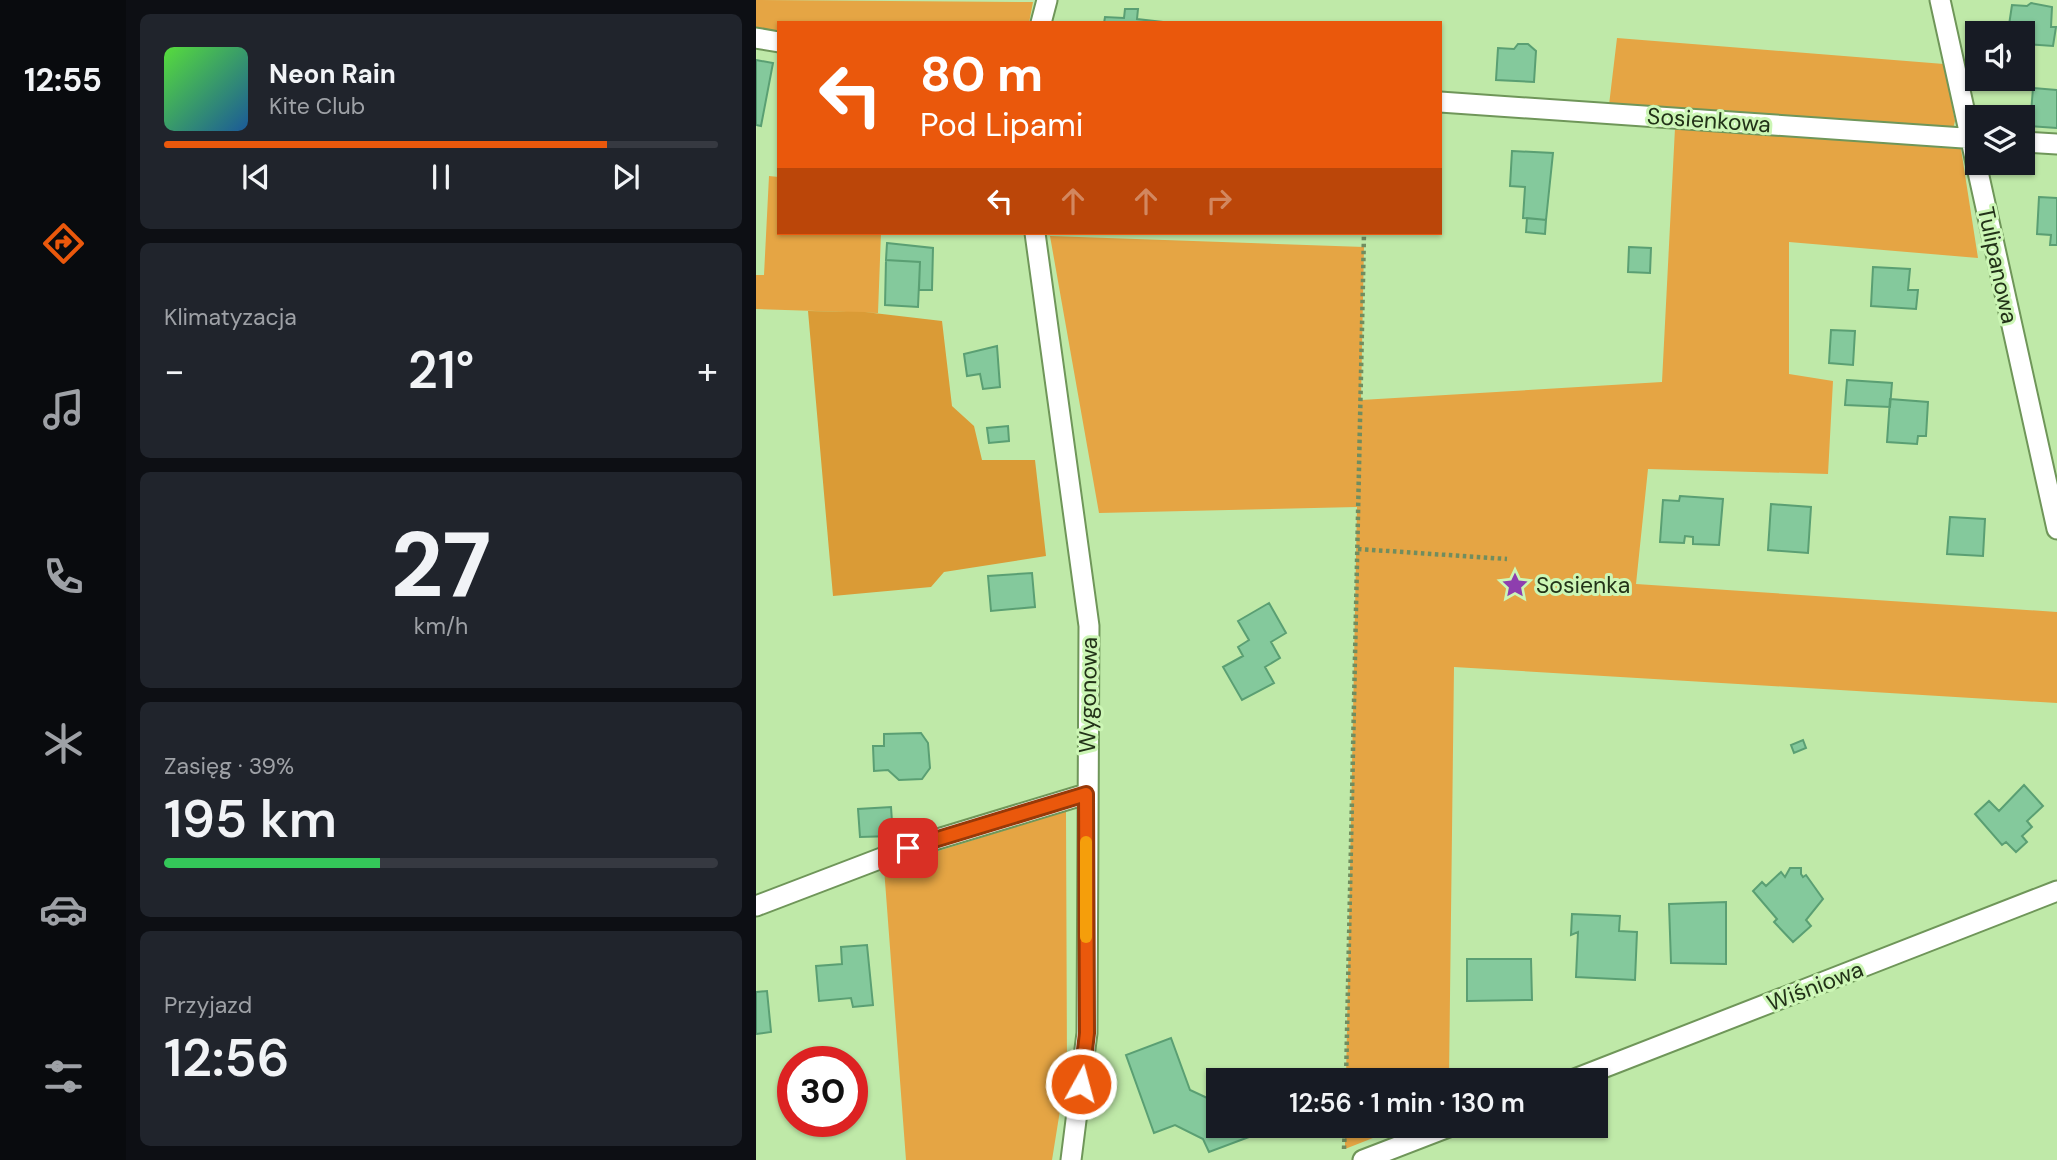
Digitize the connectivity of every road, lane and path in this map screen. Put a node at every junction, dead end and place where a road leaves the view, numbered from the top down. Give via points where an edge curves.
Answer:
1 (1047, 0) edge
2 (1940, 0) edge
3 (1042, 21) edge
4 (756, 38) edge
5 (777, 42) edge
6 (1442, 102) edge
7 (1966, 105) edge
8 (1965, 138) edge
9 (2035, 143) edge
10 (2057, 144) edge
11 (1982, 175) edge
12 (1035, 235) edge
13 (1364, 235) edge
14 (2057, 529) edge
15 (1358, 549) junction
16 (1507, 559) dead end
17 (1086, 794) junction
18 (2057, 891) edge
19 (756, 906) edge
20 (1346, 1068) edge
21 (1603, 1068) edge
22 (1345, 1138) edge
23 (1430, 1138) edge
24 (1400, 1154) edge
25 (1071, 1160) edge
26 (1344, 1160) edge
27 (1363, 1160) edge

1 - 3 street
2 - 7 street, Tulipanowa
4 - 5 street
6 - 8 street, Sosienkowa
9 - 10 street
11 - 14 street, Tulipanowa
12 - 17 street, Wygonowa via 1089,626
13 - 15 path
15 - 16 path
15 - 20 path
17 - 19 street via 908,848
17 - 25 street, Wygonowa via 1087,1033
18 - 21 street, Wiśniowa
22 - 26 path
23 - 24 street
24 - 27 street

